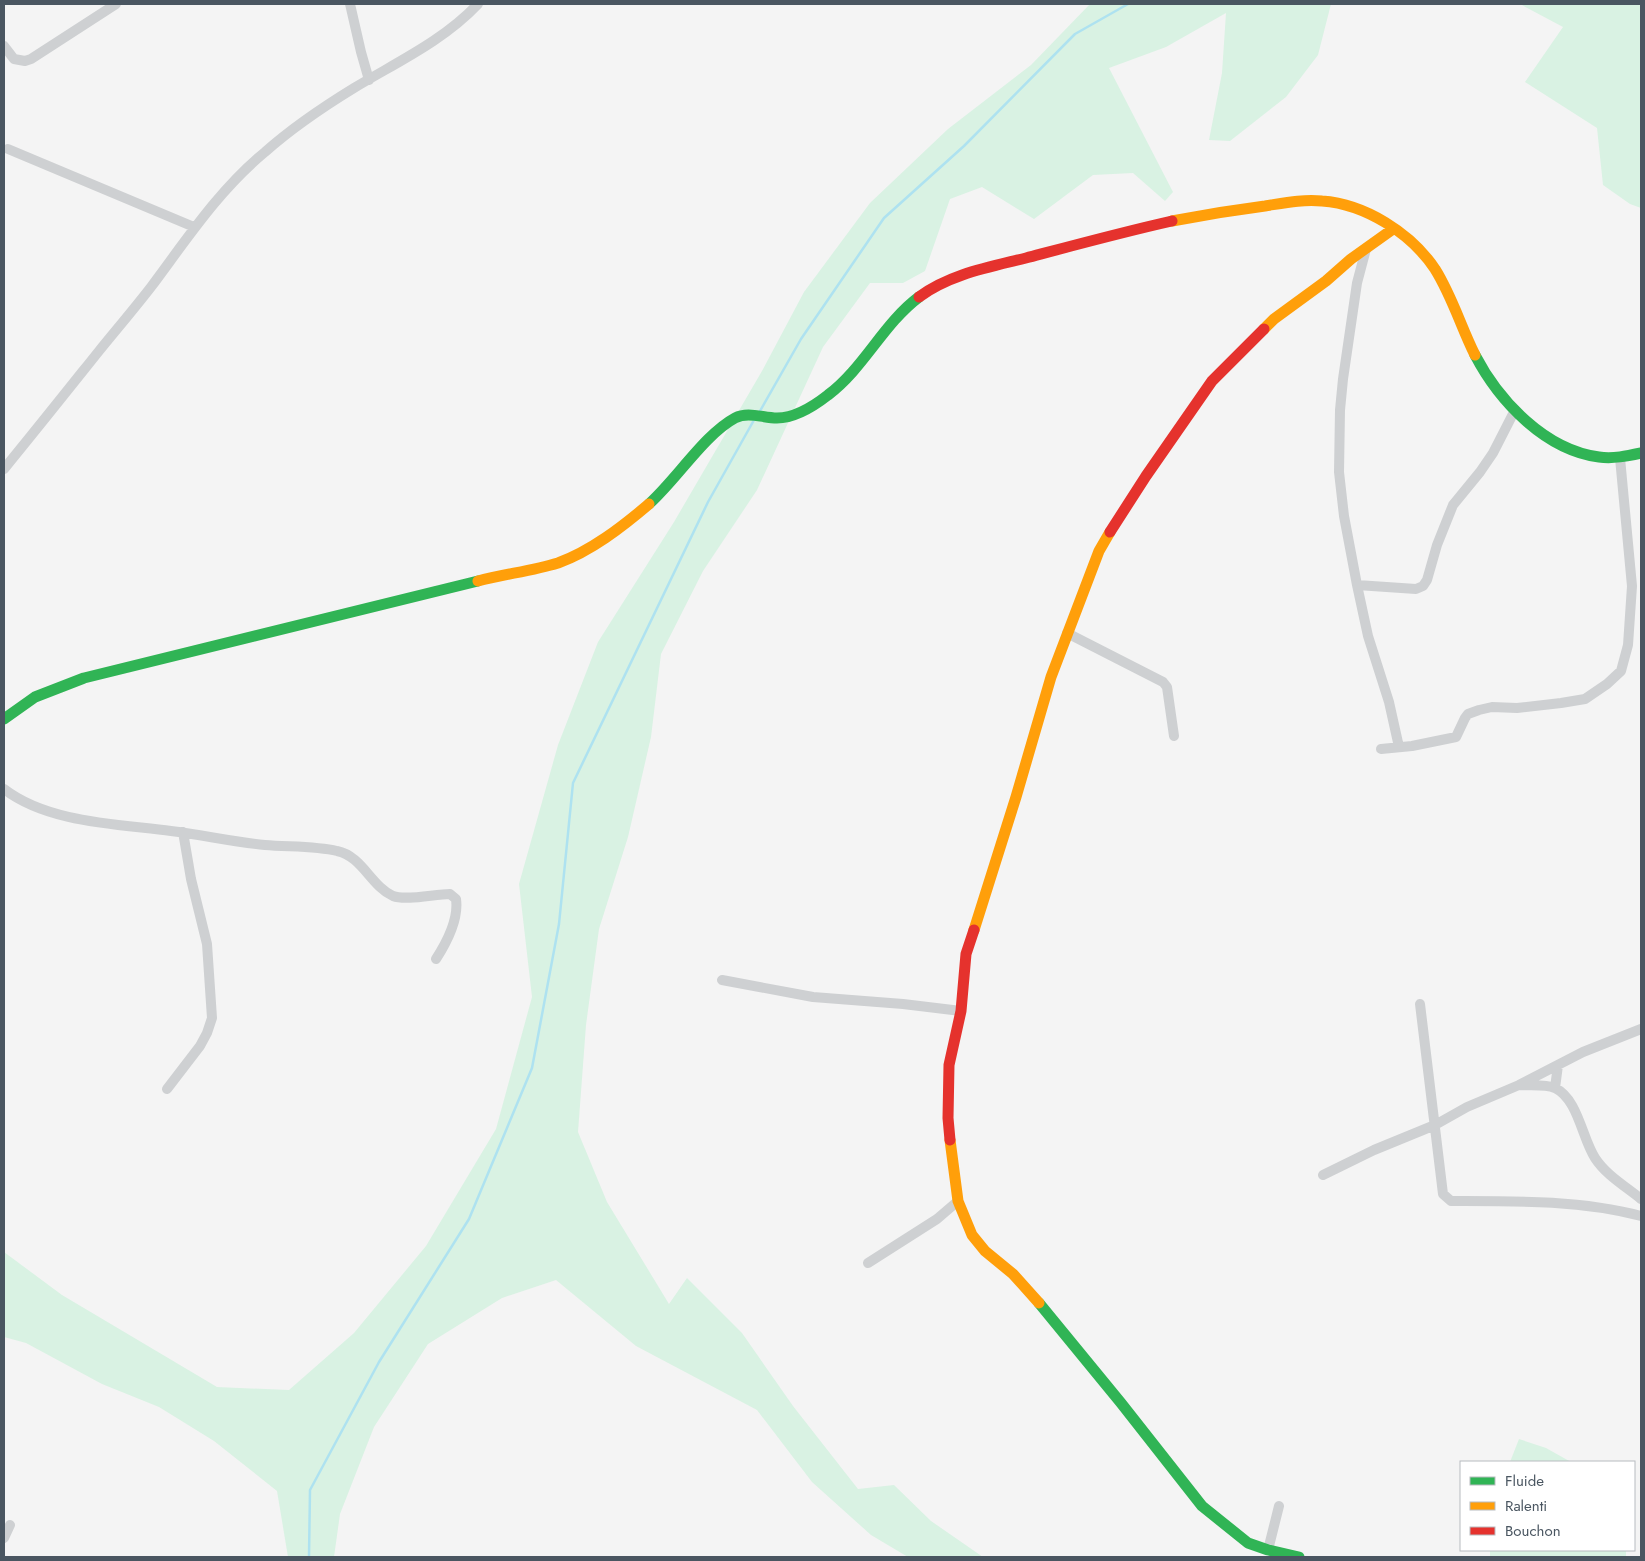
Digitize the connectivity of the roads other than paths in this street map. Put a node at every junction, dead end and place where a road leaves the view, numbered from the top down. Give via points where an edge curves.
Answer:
1 (116, 4) edge
2 (350, 4) edge
3 (478, 4) edge
4 (4, 46) edge
5 (369, 80) junction
6 (8, 149) dead end
7 (194, 227) junction
8 (1393, 229) junction
9 (1366, 249) junction
10 (1516, 410) junction
11 (1641, 454) edge
12 (1620, 458) junction
13 (4, 469) edge
14 (1357, 585) junction
15 (1067, 633) junction
16 (4, 719) edge
17 (1174, 736) dead end
18 (1399, 747) junction
19 (1381, 749) dead end
20 (4, 789) edge
21 (183, 832) junction
22 (436, 959) dead end
23 (722, 980) dead end
24 (1420, 1004) dead end
25 (961, 1011) junction
26 (1641, 1029) edge
27 (1558, 1065) junction
28 (1519, 1085) junction
29 (1555, 1088) junction
30 (166, 1089) dead end
31 (1435, 1125) junction
32 (1323, 1175) dead end
33 (1641, 1199) edge
34 (958, 1201) junction
35 (1641, 1216) edge
36 (868, 1263) dead end
37 (1279, 1506) dead end
38 (10, 1524) dead end
39 (4, 1538) edge
40 (1268, 1550) junction
41 (1299, 1557) edge

1 - 4 street via 25,61 14,59
2 - 5 street
3 - 5 street via 455,26
5 - 7 street via 265,151
6 - 7 street
7 - 13 street via 70,390
8 - 9 street
8 - 10 street via 1434,267 1482,367
8 - 16 street via 1365,214 1331,202 1268,205 1170,221 940,284 909,304 854,370 825,398 789,417 746,414 732,419 647,505 571,557 548,566 102,674 32,698
9 - 14 street via 1343,379 1339,428 1344,516
9 - 15 street via 1274,319 1212,381 1113,526 1099,551
10 - 12 street via 1542,432 1578,453
10 - 14 street via 1493,453 1453,505 1423,586 1416,589
11 - 12 street
12 - 18 street via 1632,586 1628,645 1621,671 1585,698 1478,710 1468,714 1456,737
14 - 18 street
15 - 17 street via 1163,682 1167,687
15 - 25 street via 966,954
18 - 19 street
20 - 21 street via 26,803 74,819
21 - 22 street via 338,851 354,859 394,896 450,894 456,899 455,915 449,937
21 - 30 street via 207,944 212,1018 200,1046
23 - 25 street via 813,997
24 - 31 street
25 - 34 street via 951,1055 947,1103
26 - 27 street
27 - 28 street
27 - 29 street
28 - 29 street
28 - 31 street
29 - 33 street via 1576,1112 1599,1163
31 - 32 street
31 - 35 street via 1443,1194 1450,1200 1579,1206
34 - 36 street via 937,1219
34 - 40 street via 978,1243 1036,1300 1202,1506 1240,1538
37 - 40 street
38 - 39 street
40 - 41 street

